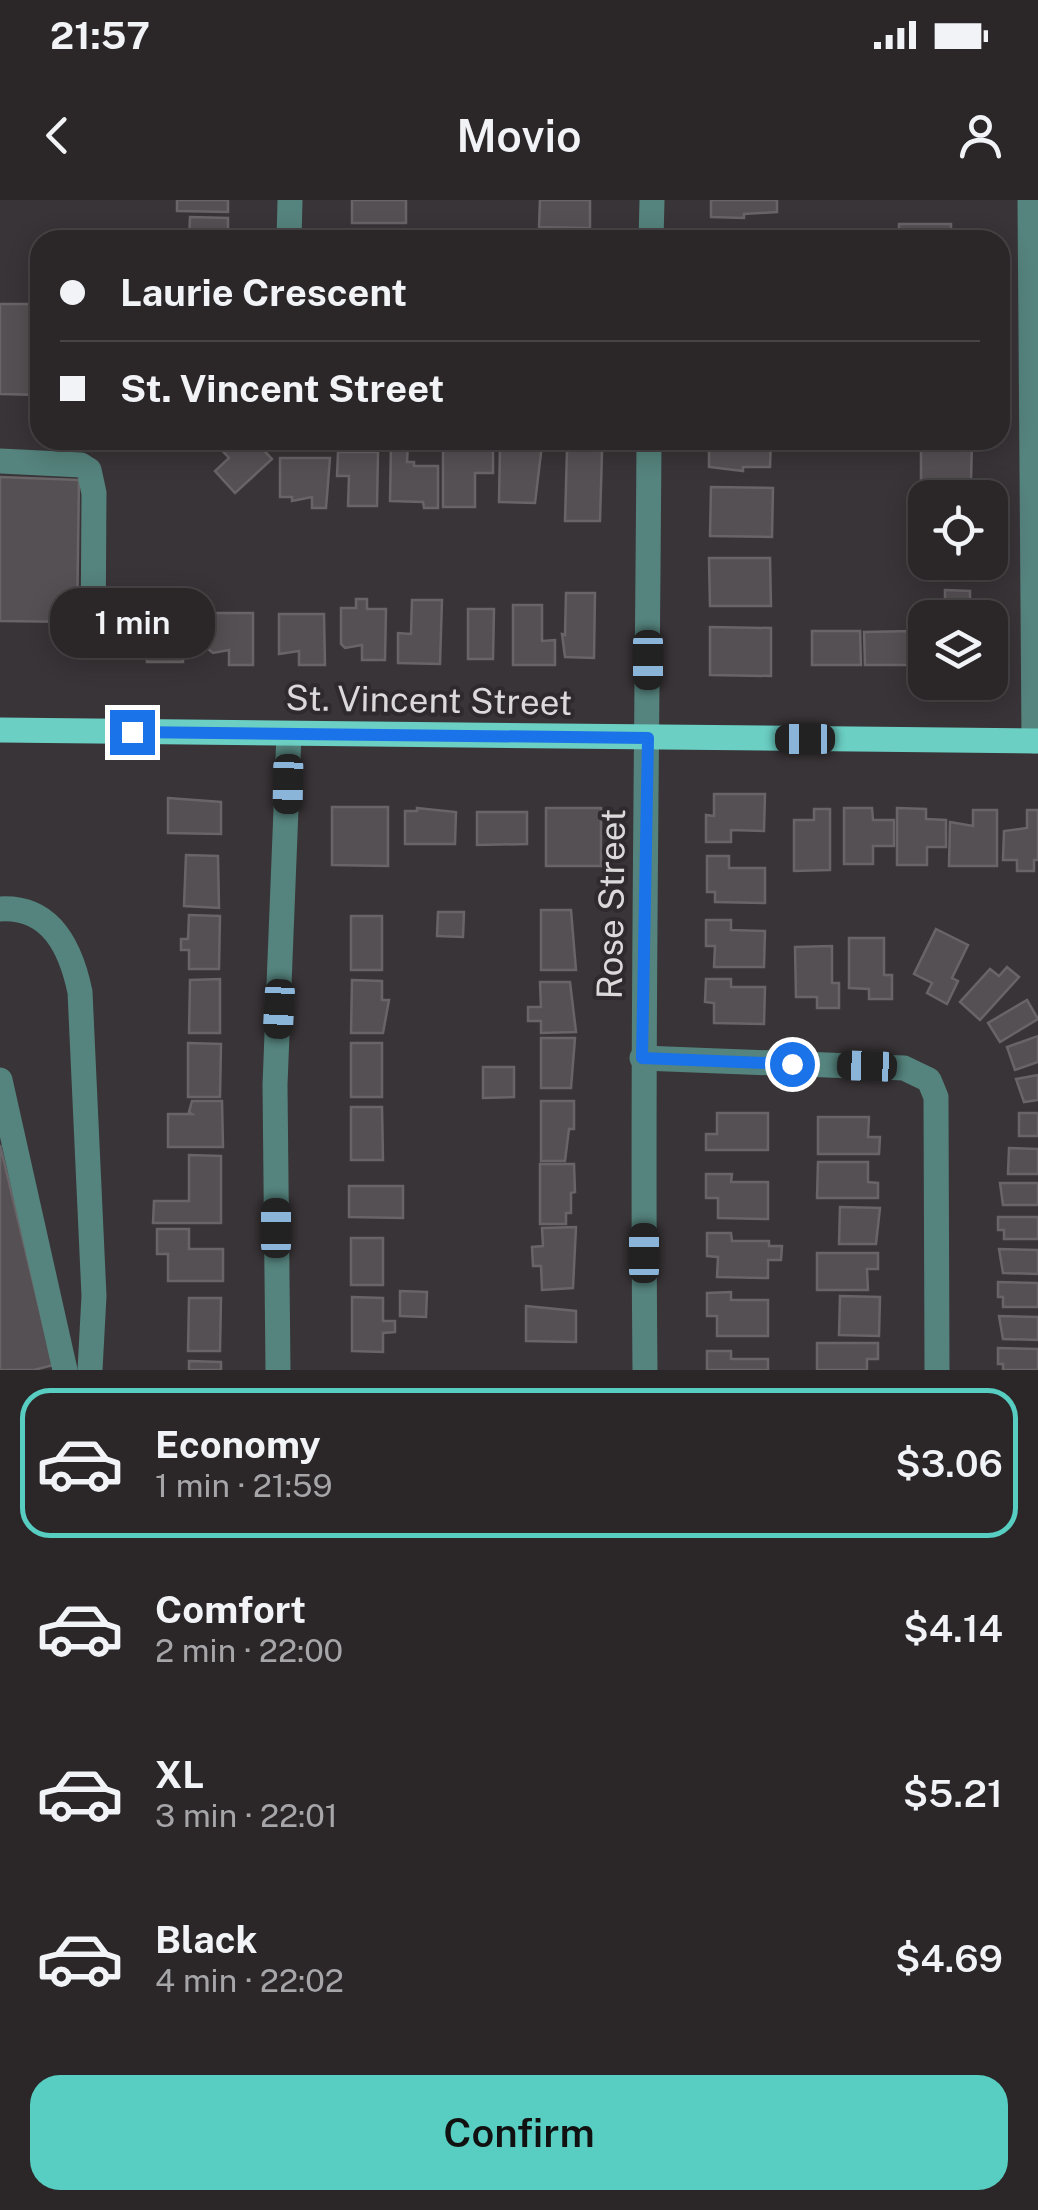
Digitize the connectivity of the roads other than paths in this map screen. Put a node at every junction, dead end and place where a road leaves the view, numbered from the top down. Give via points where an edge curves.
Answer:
1 (290, 200) edge
2 (652, 200) edge
3 (1030, 200) edge
4 (289, 230) edge
5 (651, 230) edge
6 (649, 450) edge
7 (0, 461) edge
8 (92, 646) dead end
9 (0, 730) edge
10 (290, 734) junction
11 (648, 738) junction
12 (1036, 741) edge
13 (0, 909) edge
14 (642, 1058) junction
15 (0, 1080) edge
16 (65, 1370) edge
17 (90, 1370) edge
18 (278, 1370) edge
19 (645, 1370) edge
20 (937, 1370) edge

1 - 4 street
2 - 5 street
3 - 12 street
6 - 11 street, Rose Street
7 - 8 street via 89,470
9 - 10 main road, St. Vincent Street
10 - 11 main road, St. Vincent Street
10 - 18 street via 275,1085
11 - 12 main road, St. Vincent Street
11 - 14 street, Rose Street
13 - 17 street via 37,916 58,932 80,992 94,1296
14 - 19 street, Rose Street
14 - 20 street via 904,1068 930,1080 936,1097
15 - 16 street

